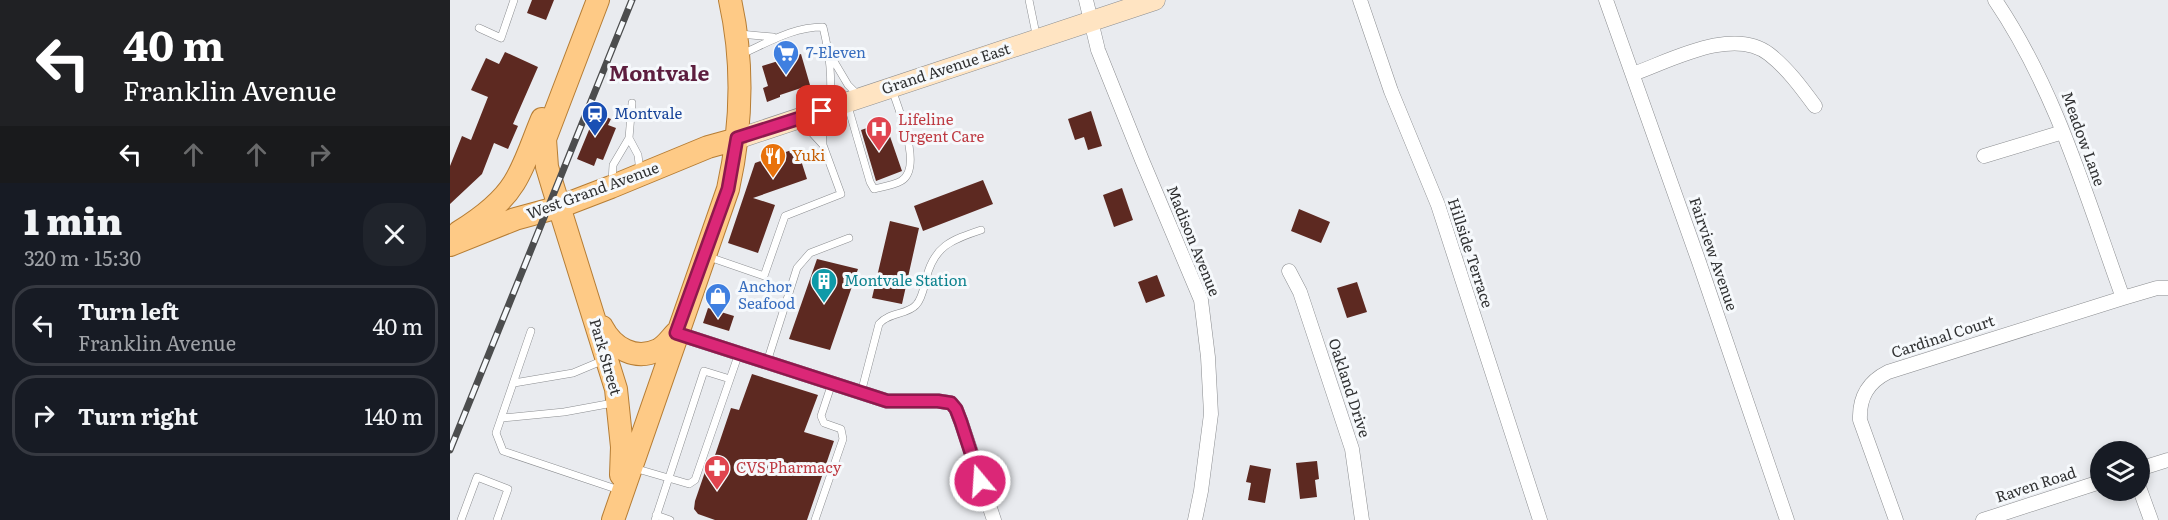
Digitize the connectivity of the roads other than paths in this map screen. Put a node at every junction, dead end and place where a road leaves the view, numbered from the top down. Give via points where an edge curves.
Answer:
1 (514, 0) edge
2 (598, 0) edge
3 (730, 0) edge
4 (1086, 0) edge
5 (1155, 0) edge
6 (1360, 0) edge
7 (1606, 0) edge
8 (1995, 0) edge
9 (1029, 1) edge
10 (1091, 20) junction
11 (479, 28) dead end
12 (776, 38) junction
13 (1037, 39) junction
14 (737, 44) junction
15 (830, 56) junction
16 (1633, 74) junction
17 (891, 87) junction
18 (560, 98) junction
19 (632, 103) dead end
20 (839, 105) junction
21 (1815, 106) dead end
22 (799, 118) junction
23 (2063, 132) junction
24 (628, 138) junction
25 (737, 138) junction
26 (824, 145) junction
27 (1984, 156) dead end
28 (640, 176) junction
29 (611, 187) junction
30 (559, 207) junction
31 (981, 230) dead end
32 (450, 238) edge
33 (849, 238) dead end
34 (450, 244) edge
35 (704, 256) junction
36 (1289, 271) dead end
37 (2168, 288) edge
38 (2123, 298) junction
39 (591, 307) junction
40 (531, 331) dead end
41 (676, 333) junction
42 (739, 353) junction
43 (607, 359) junction
44 (767, 362) junction
45 (730, 379) junction
46 (514, 383) junction
47 (832, 383) junction
48 (861, 393) junction
49 (618, 402) junction
50 (502, 418) junction
51 (2168, 460) edge
52 (2150, 466) edge
53 (631, 467) junction
54 (668, 477) junction
55 (2090, 485) edge
56 (2144, 501) edge
57 (616, 507) edge
58 (656, 518) edge
59 (461, 520) edge
60 (497, 520) edge
61 (670, 520) edge
62 (815, 520) edge
63 (994, 520) edge
64 (1195, 520) edge
65 (1362, 520) edge
66 (1540, 520) edge
67 (1787, 520) edge
68 (1896, 520) edge
69 (1983, 520) edge
70 (2151, 520) edge

1 - 11 lane via 501,38
2 - 18 main road, Park Street
3 - 14 main road
4 - 10 street, Madison Avenue
5 - 10 main road, Grand Avenue East
6 - 66 street, Hillside Terrace via 1391,91 1438,205
7 - 16 street, Fairview Avenue
8 - 23 street, Meadow Lane via 2026,49
9 - 13 lane
10 - 13 main road, Grand Avenue East
10 - 64 street, Madison Avenue via 1142,160 1202,300 1211,414
12 - 14 lane
12 - 14 lane via 758,37
12 - 15 lane via 807,27 823,27
13 - 17 main road, Grand Avenue East
14 - 25 main road
15 - 20 lane
15 - 20 lane via 848,85
16 - 21 street via 1708,46 1738,43 1767,52 1792,75
16 - 67 street, Fairview Avenue
17 - 20 main road, Grand Avenue East
17 - 20 lane via 912,158 908,175 902,181 874,189
18 - 30 main road, Park Street via 545,139 547,167
18 - 32 main road via 545,114 505,196
19 - 24 lane
20 - 22 main road, Grand Avenue East
20 - 26 lane
22 - 25 main road, Grand Avenue East
22 - 26 lane
23 - 27 street
23 - 38 street, Meadow Lane
24 - 28 lane via 638,155
24 - 29 lane via 613,165
25 - 28 main road, West Grand Avenue
25 - 35 main road via 728,189
26 - 35 lane via 841,194 785,216 764,276
28 - 29 main road, West Grand Avenue
29 - 30 main road, West Grand Avenue
30 - 34 main road, West Grand Avenue
30 - 39 main road, Park Street
31 - 48 lane via 941,247 930,264 916,305 879,324
33 - 44 lane via 810,253 797,268
35 - 41 main road
36 - 65 street, Oakland Drive via 1300,292 1352,449
37 - 38 street, Cardinal Court
38 - 68 street, Cardinal Court via 1888,372 1870,385 1863,396 1860,420
39 - 41 main road via 607,336 622,350 641,354 660,350
39 - 43 main road, Park Street
40 - 46 lane
41 - 42 street
41 - 53 main road
42 - 44 street
42 - 45 lane
43 - 46 lane via 573,373
43 - 49 main road, Park Street
44 - 47 street
45 - 54 lane via 695,480 689,483
45 - 54 lane via 704,371
46 - 50 lane
47 - 48 street
47 - 62 lane via 821,416 824,423 841,429 843,439
48 - 63 street via 887,401 951,403
49 - 50 lane
49 - 57 main road, Park Street via 622,447
50 - 57 lane via 496,434 503,451
51 - 52 street
53 - 54 lane
53 - 57 main road
54 - 58 lane
55 - 69 street, Raven Road
56 - 70 street
58 - 61 lane
59 - 60 lane via 477,477 508,489

